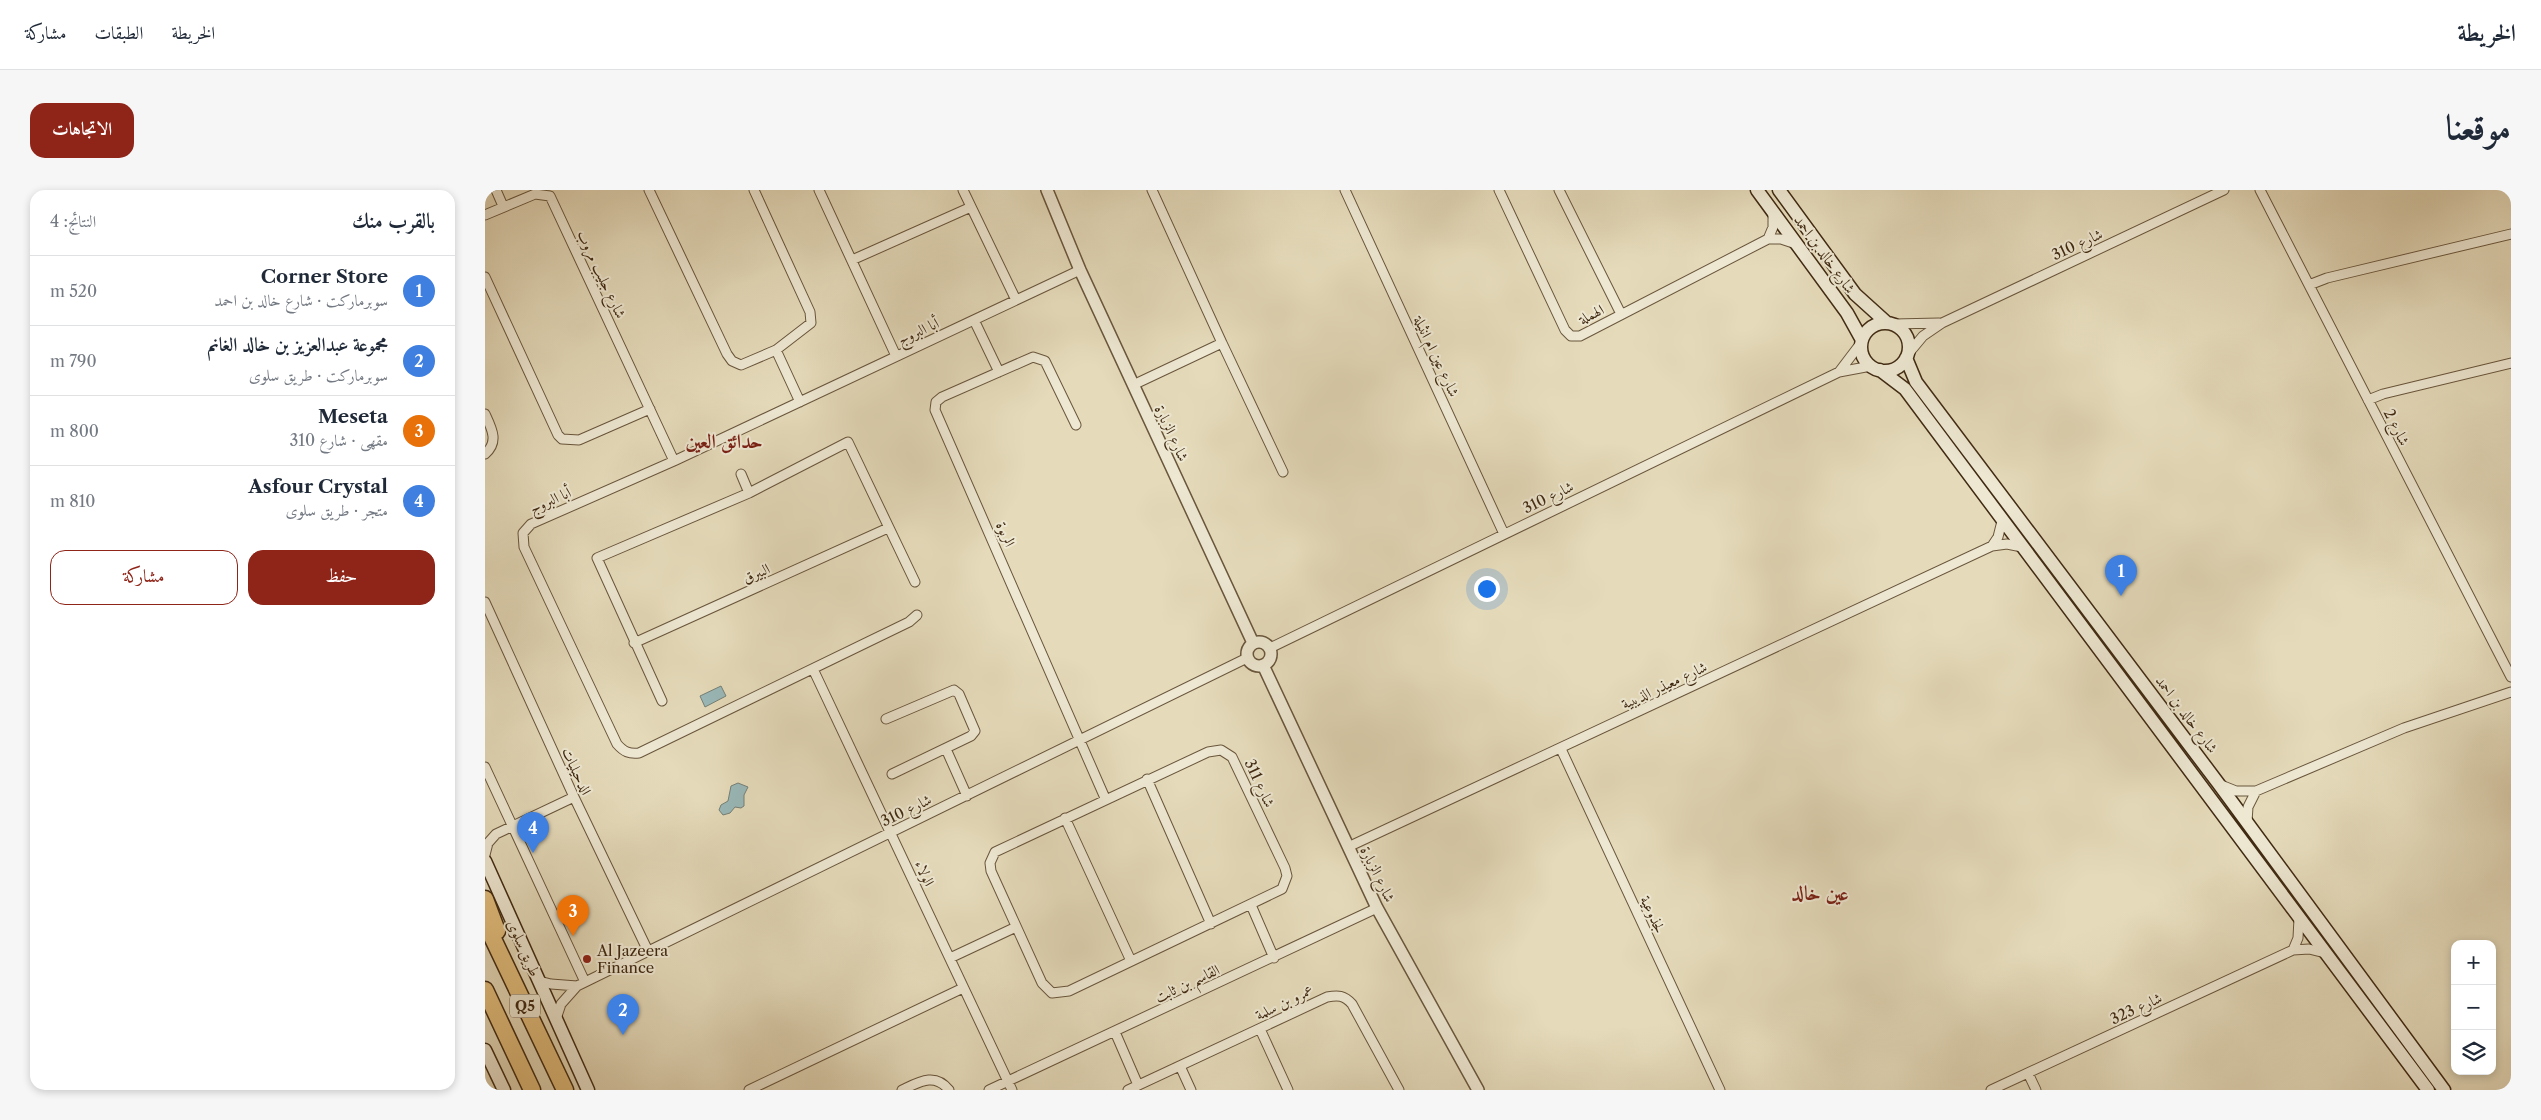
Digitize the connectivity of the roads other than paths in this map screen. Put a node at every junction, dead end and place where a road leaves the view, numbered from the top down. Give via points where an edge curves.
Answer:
1 (495, 190) edge
2 (649, 190) edge
3 (754, 190) edge
4 (819, 190) edge
5 (963, 190) edge
6 (1039, 190) edge
7 (1047, 190) edge
8 (1153, 190) edge
9 (1345, 190) edge
10 (1499, 190) edge
11 (1559, 190) edge
12 (1757, 190) edge
13 (1779, 190) edge
14 (2224, 190) edge
15 (2259, 190) edge
16 (503, 206) junction
17 (971, 207) junction
18 (1773, 212) junction
19 (485, 215) edge
20 (2511, 234) edge
21 (1064, 235) junction
22 (1768, 239) junction
23 (1798, 245) junction
24 (852, 260) junction
25 (1080, 270) junction
26 (485, 277) edge
27 (2309, 285) junction
28 (1016, 300) junction
29 (1621, 314) junction
30 (974, 320) junction
31 (1890, 323) junction
32 (1942, 323) junction
33 (1861, 342) junction
34 (1222, 343) junction
35 (777, 350) junction
36 (896, 356) junction
37 (1907, 356) junction
38 (2511, 363) edge
39 (1875, 368) junction
40 (999, 372) junction
41 (1839, 372) junction
42 (1133, 385) junction
43 (2368, 400) junction
44 (800, 402) junction
45 (649, 409) junction
46 (485, 414) edge
47 (1076, 425) dead end
48 (485, 454) edge
49 (674, 461) junction
50 (1283, 472) dead end
51 (741, 474) dead end
52 (749, 493) junction
53 (2002, 521) junction
54 (888, 528) junction
55 (1503, 534) junction
56 (1991, 546) junction
57 (2022, 547) junction
58 (915, 582) dead end
59 (485, 602) edge
60 (917, 616) dead end
61 (635, 643) junction
62 (1253, 643) junction
63 (1270, 648) junction
64 (1247, 658) junction
65 (1263, 666) junction
66 (813, 669) junction
67 (2511, 677) edge
68 (2511, 692) edge
69 (662, 701) dead end
70 (887, 719) dead end
71 (1079, 742) junction
72 (945, 749) junction
73 (1561, 749) junction
74 (485, 767) edge
75 (892, 774) dead end
76 (1147, 779) junction
77 (2218, 783) junction
78 (2256, 790) junction
79 (967, 796) junction
80 (574, 797) junction
81 (1105, 798) junction
82 (1065, 818) junction
83 (513, 824) junction
84 (2247, 825) junction
85 (891, 832) junction
86 (485, 834) edge
87 (496, 834) junction
88 (1348, 847) junction
89 (485, 855) edge
90 (485, 862) edge
91 (485, 899) edge
92 (1251, 905) junction
93 (1377, 908) junction
94 (2299, 918) junction
95 (485, 922) edge
96 (1211, 924) junction
97 (1016, 927) junction
98 (2293, 950) junction
99 (648, 951) junction
100 (2325, 953) junction
101 (950, 958) junction
102 (1274, 958) junction
103 (1131, 961) junction
104 (539, 981) junction
105 (581, 984) junction
106 (963, 988) junction
107 (485, 990) edge
108 (523, 1003) junction
109 (485, 1004) edge
110 (556, 1019) junction
111 (1260, 1029) junction
112 (1115, 1032) junction
113 (485, 1050) edge
114 (513, 1051) junction
115 (1180, 1066) junction
116 (2028, 1073) junction
117 (1008, 1081) junction
118 (1138, 1085) junction
119 (504, 1090) edge
120 (531, 1090) edge
121 (565, 1090) edge
122 (588, 1090) edge
123 (749, 1090) edge
124 (902, 1090) edge
125 (949, 1090) edge
126 (989, 1090) edge
127 (1012, 1090) edge
128 (1128, 1090) edge
129 (1191, 1090) edge
130 (1288, 1090) edge
131 (1399, 1090) edge
132 (1478, 1090) edge
133 (1720, 1090) edge
134 (1991, 1090) edge
135 (2036, 1090) edge
136 (2428, 1090) edge
137 (2444, 1090) edge

1 - 16 street
2 - 35 street via 729,358 741,365
3 - 35 street via 810,312 811,323 805,330
4 - 24 street
5 - 17 street
6 - 21 street, شارع الزبارة
7 - 21 street, شارع الزبارة
8 - 34 street
9 - 55 street, شارع عين ام انثيلة
10 - 29 street, الهملة via 1565,330 1571,336 1580,336
11 - 29 street
12 - 18 main road, شارع خالد بن احمد
13 - 31 main road, شارع خالد بن احمد via 1855,294
14 - 32 street, شارع 310
15 - 27 street, شارع 2
16 - 19 street, شارع جليب مروب
16 - 45 street, شارع جليب مروب via 535,194 550,196
17 - 24 street
17 - 28 street
18 - 22 street via 1773,227
18 - 23 main road, شارع خالد بن احمد
20 - 27 street
21 - 25 street, شارع الزبارة
22 - 23 street via 1781,239
22 - 29 street, الهملة
23 - 33 main road, شارع خالد بن احمد via 1853,321
24 - 36 street
25 - 28 street, أبا البروج
25 - 42 street, شارع الزبارة
26 - 45 street via 558,435 563,439 579,440
27 - 43 street, شارع 2
28 - 30 street, أبا البروج
30 - 36 street, أبا البروج
30 - 40 street
31 - 32 street, شارع 310
31 - 33 main road via 1873,325
31 - 37 main road via 1900,328 1908,340
32 - 37 street, شارع 310 via 1923,336
33 - 39 main road via 1863,356
33 - 41 street, شارع 310
34 - 42 street
34 - 50 street
35 - 44 street
36 - 44 street, أبا البروج
37 - 39 main road via 1892,370
37 - 77 main road, شارع خالد بن احمد via 1917,382
38 - 43 street
39 - 41 street, شارع 310
39 - 53 main road via 1905,389
40 - 47 street, الربوة via 1033,357 1045,361
40 - 71 street, الربوة via 942,397 936,402 935,410
41 - 55 street, شارع 310
42 - 62 street, شارع الزبارة
43 - 67 street, شارع 2
44 - 49 street, أبا البروج
45 - 49 street, شارع جليب مروب
46 - 48 street via 494,436 492,446
49 - 66 street, أبا البروج via 531,524 523,533 524,547 617,744 626,752 639,753
51 - 52 street
52 - 54 street via 848,442
52 - 61 street via 597,558
53 - 56 street via 1999,537
53 - 57 main road
54 - 58 street
54 - 61 street, البيرق
55 - 63 street, شارع 310
56 - 57 street, شارع معيذر الذيبية via 2007,544
56 - 73 street, شارع معيذر الذيبية
57 - 94 main road
59 - 80 street, الدحيليات
60 - 66 street, أبا البروج
61 - 69 street
62 - 63 street via 1263,642
62 - 64 street via 1247,651
63 - 65 street via 1271,656
64 - 65 street via 1253,665
64 - 71 street, شارع 310
65 - 88 street, شارع الزبارة
66 - 85 street, الولاء
68 - 78 street via 2403,728
70 - 72 street via 950,691 957,691 975,731
71 - 79 street, شارع 310
71 - 81 street
72 - 75 street
72 - 79 street
73 - 88 street, شارع معيذر الذيبية
73 - 133 street, لجذوعية
74 - 83 street
76 - 81 street, شارع 311
76 - 92 street, شارع 311 via 1207,752 1221,750 1232,757 1287,876 1282,889
76 - 96 street
77 - 78 street via 2236,791
77 - 84 main road, شارع خالد بن احمد
78 - 84 street via 2248,807
79 - 85 street, شارع 310
80 - 83 street
80 - 99 street, الدحيليات
81 - 82 street, شارع 311
82 - 97 street, شارع 311 via 1002,847 991,857 991,871
82 - 103 street
83 - 87 street
83 - 105 street
84 - 137 main road, شارع خالد بن احمد
85 - 99 street, شارع 310
85 - 101 street, الولاء
86 - 87 street
87 - 89 street via 488,843
88 - 93 street, شارع الزبارة
90 - 104 main road, طريق سلوى
91 - 108 highway
92 - 96 street, شارع 311
92 - 102 street
93 - 102 street, القاسم بن ثابت
93 - 132 street, شارع الزبارة
94 - 98 street via 2298,938
94 - 100 main road
95 - 108 highway, طريق سلوى / Q5
96 - 103 street, شارع 311
97 - 101 street
97 - 103 street, شارع 311 via 1042,983 1053,992 1069,992
98 - 100 street, شارع 323
98 - 116 street, شارع 323
99 - 105 street, شارع 310
100 - 136 main road
101 - 106 street, الولاء
102 - 112 street, القاسم بن ثابت
104 - 105 street
104 - 110 main road, طريق سلوى
105 - 110 street, شارع 310 via 561,1004
106 - 117 street, الولاء
106 - 123 street
107 - 114 highway, Q5
108 - 121 highway, طريق سلوى / Q5
109 - 114 highway
110 - 122 main road, طريق سلوى
111 - 115 street, عمرو بن سلمة
111 - 130 street
111 - 131 street, عمرو بن سلمة via 1327,996 1341,996 1352,1004
112 - 117 street, القاسم بن ثابت
112 - 118 street
113 - 119 main road
114 - 120 highway, Q5
115 - 118 street, عمرو بن سلمة
115 - 129 street
116 - 134 street, شارع 323
116 - 135 street
117 - 126 street, القاسم بن ثابت
117 - 127 street, الولاء
118 - 128 street, عمرو بن سلمة
124 - 125 street via 929,1079 943,1083

